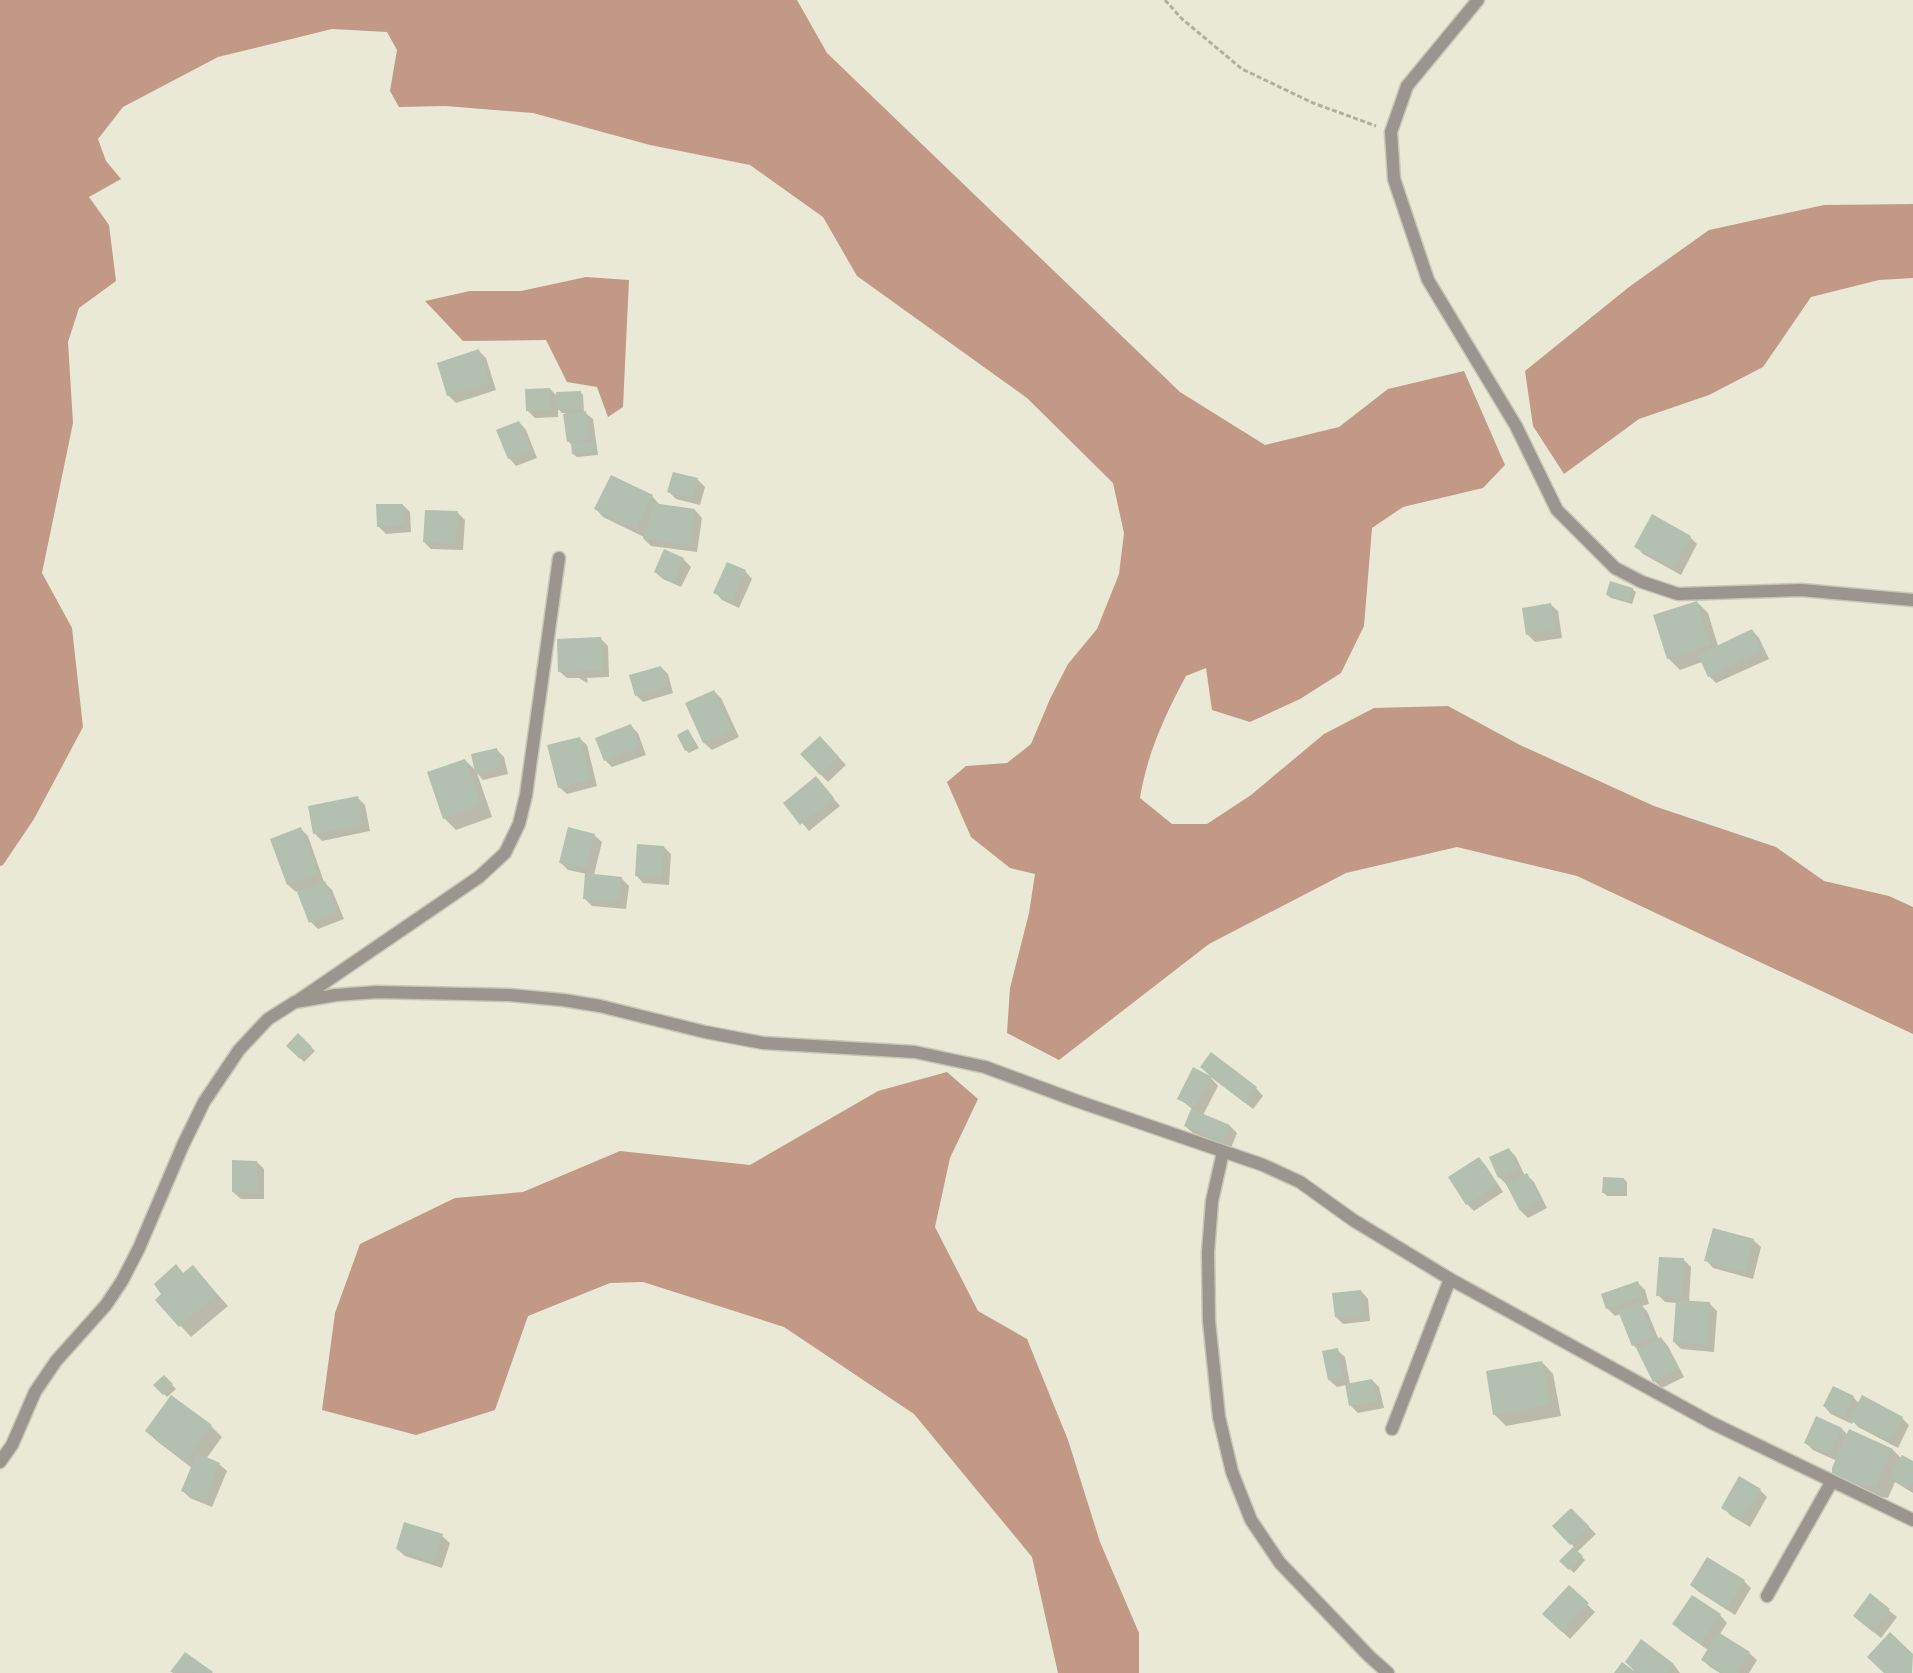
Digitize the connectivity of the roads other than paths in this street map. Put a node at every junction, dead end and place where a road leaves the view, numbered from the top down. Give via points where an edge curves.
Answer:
1 (1478, 0) edge
2 (559, 558) dead end
3 (1913, 600) edge
4 (295, 1002) junction
5 (1223, 1152) junction
6 (1450, 1279) junction
7 (1392, 1429) dead end
8 (0, 1462) edge
9 (1832, 1481) junction
10 (1913, 1520) edge
11 (1767, 1596) dead end
12 (1388, 1673) edge

1 - 3 street via 1407,86 1391,132 1394,179 1428,280 1516,426 1557,510 1615,568 1642,582 1678,594 1801,590
2 - 4 street via 526,794 519,824 505,853 479,877
4 - 5 street via 377,992 510,995 600,1006 763,1044 915,1052 985,1067
4 - 8 street via 268,1019 239,1050 204,1102 122,1281 106,1305 56,1361 35,1392 12,1445
5 - 6 street via 1300,1182 1353,1220
5 - 12 street via 1212,1201 1208,1252 1209,1321 1219,1417 1232,1472 1251,1520 1280,1563
6 - 7 street
6 - 9 street via 1712,1423
9 - 10 street
9 - 11 street

